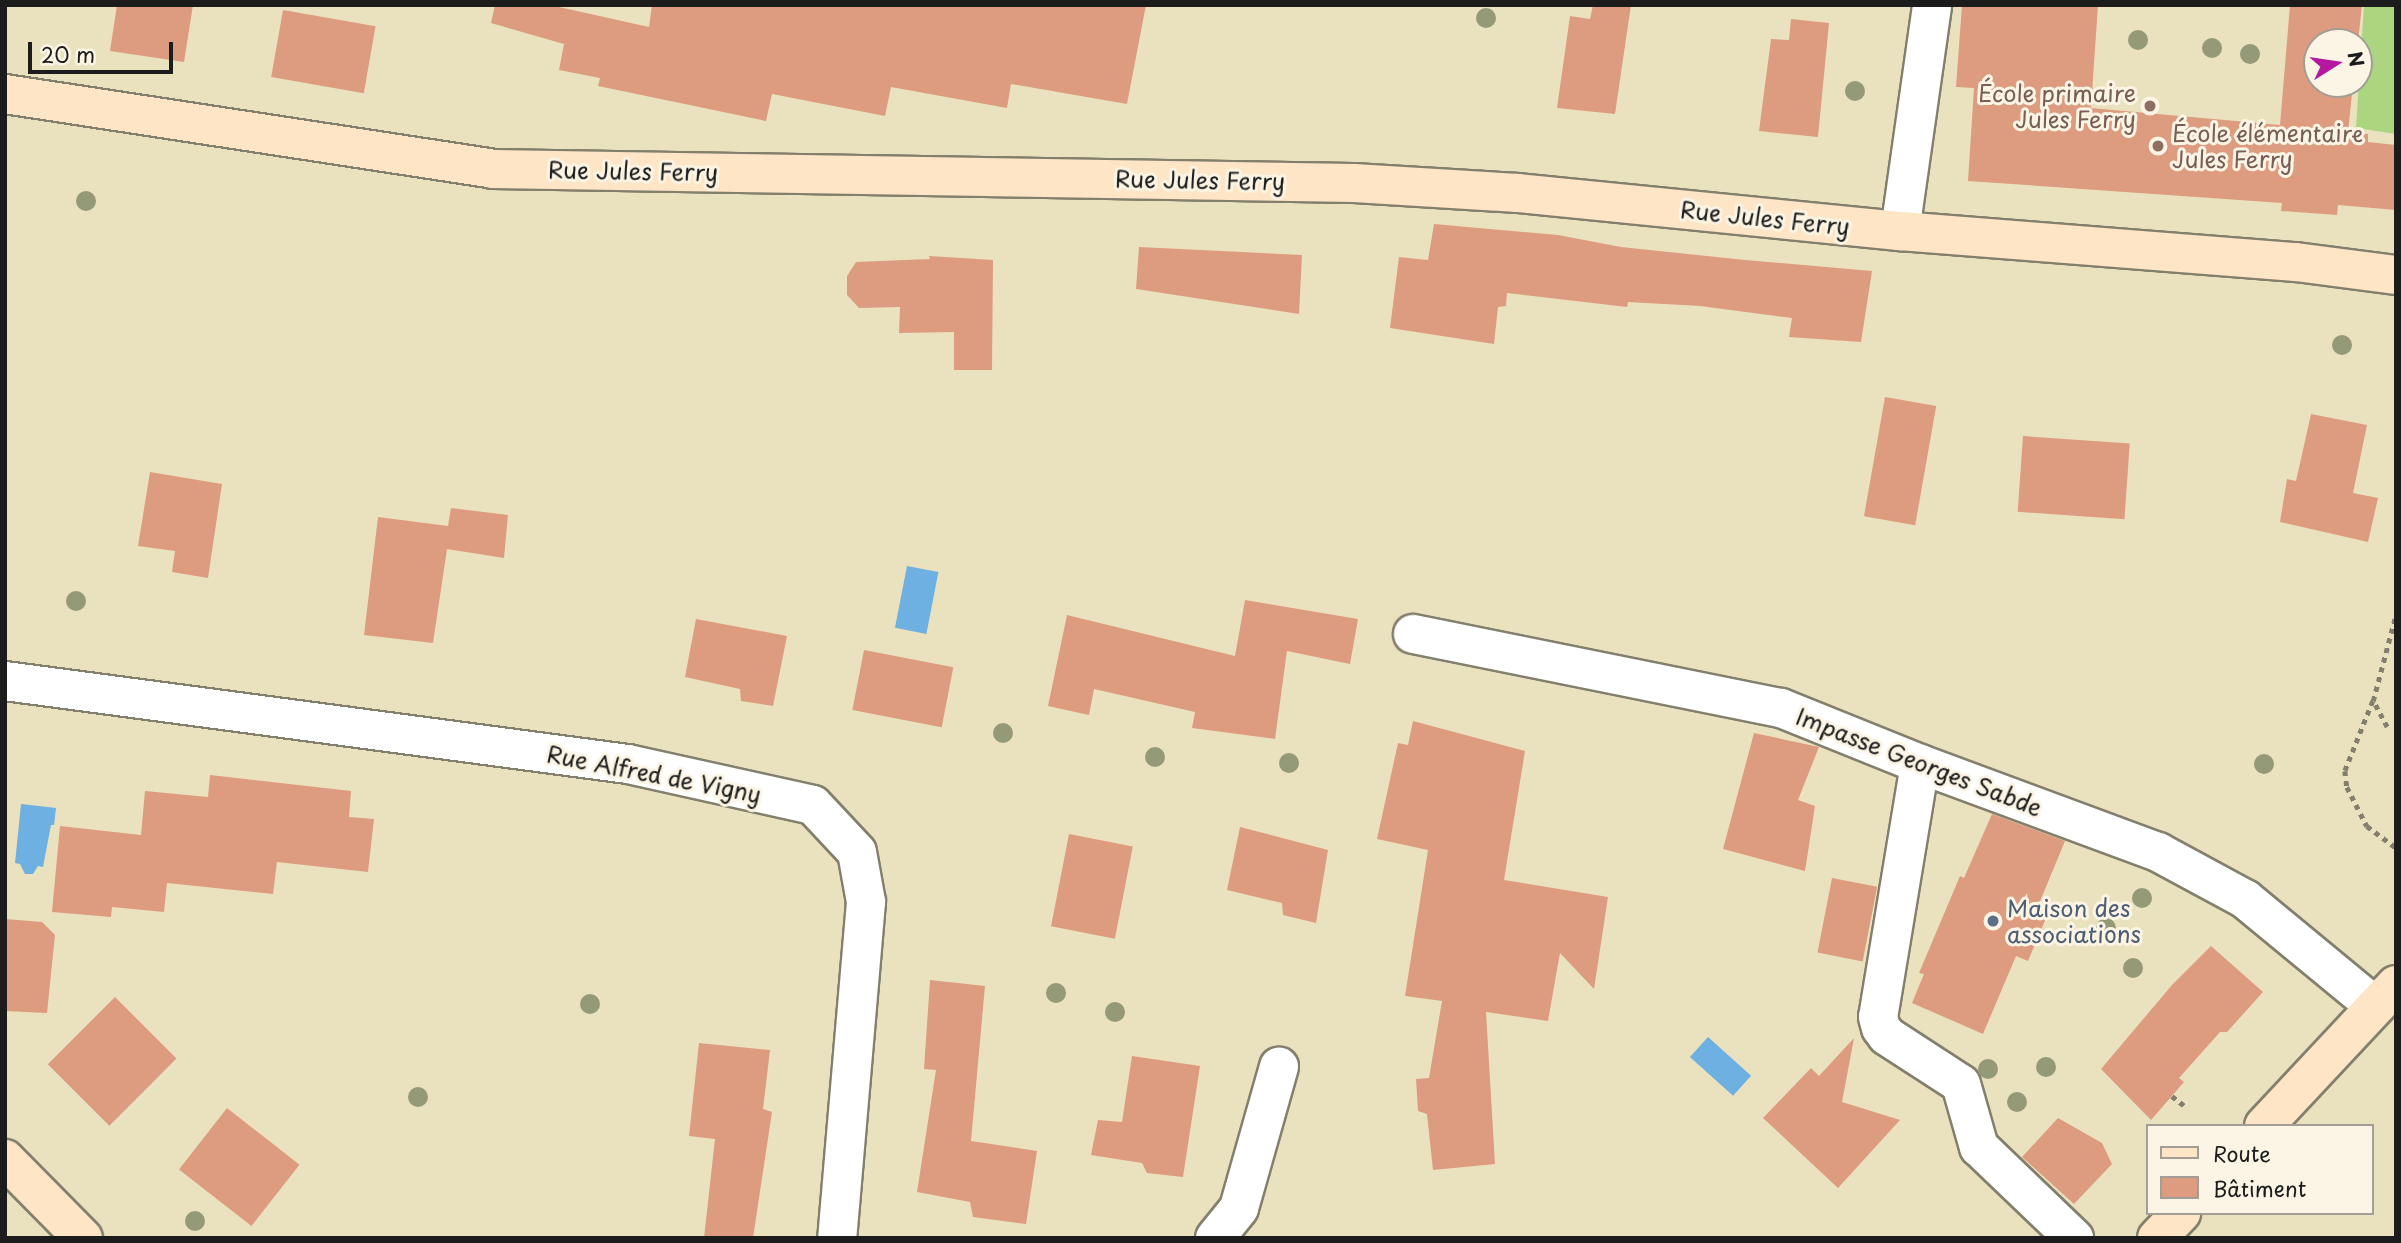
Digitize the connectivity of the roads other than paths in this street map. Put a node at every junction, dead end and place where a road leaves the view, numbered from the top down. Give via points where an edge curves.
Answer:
1 (1932, 5) edge
2 (5, 94) edge
3 (1900, 231) junction
4 (2396, 275) edge
5 (1413, 634) dead end
6 (5, 681) edge
7 (1920, 764) junction
8 (2385, 996) edge
9 (1279, 1067) dead end
10 (2266, 1124) edge
11 (5, 1159) edge
12 (2179, 1215) edge
13 (83, 1238) edge
14 (837, 1238) edge
15 (1216, 1238) edge
16 (2074, 1238) edge
17 (2157, 1238) edge

1 - 3 street
2 - 3 street, Rue Jules Ferry via 493,169 1354,183 1518,193
3 - 4 street, Rue Jules Ferry via 2296,262
5 - 7 street, Impasse Georges Sabde via 1781,708
6 - 14 street, Rue Alfred de Vigny via 628,764 813,805 857,852 866,902
7 - 8 street, Impasse Georges Sabde via 2158,852 2245,899
7 - 16 street via 1878,1017 1881,1028 1961,1084 1979,1147
8 - 10 street
9 - 15 street via 1239,1208
11 - 13 street
12 - 17 street

